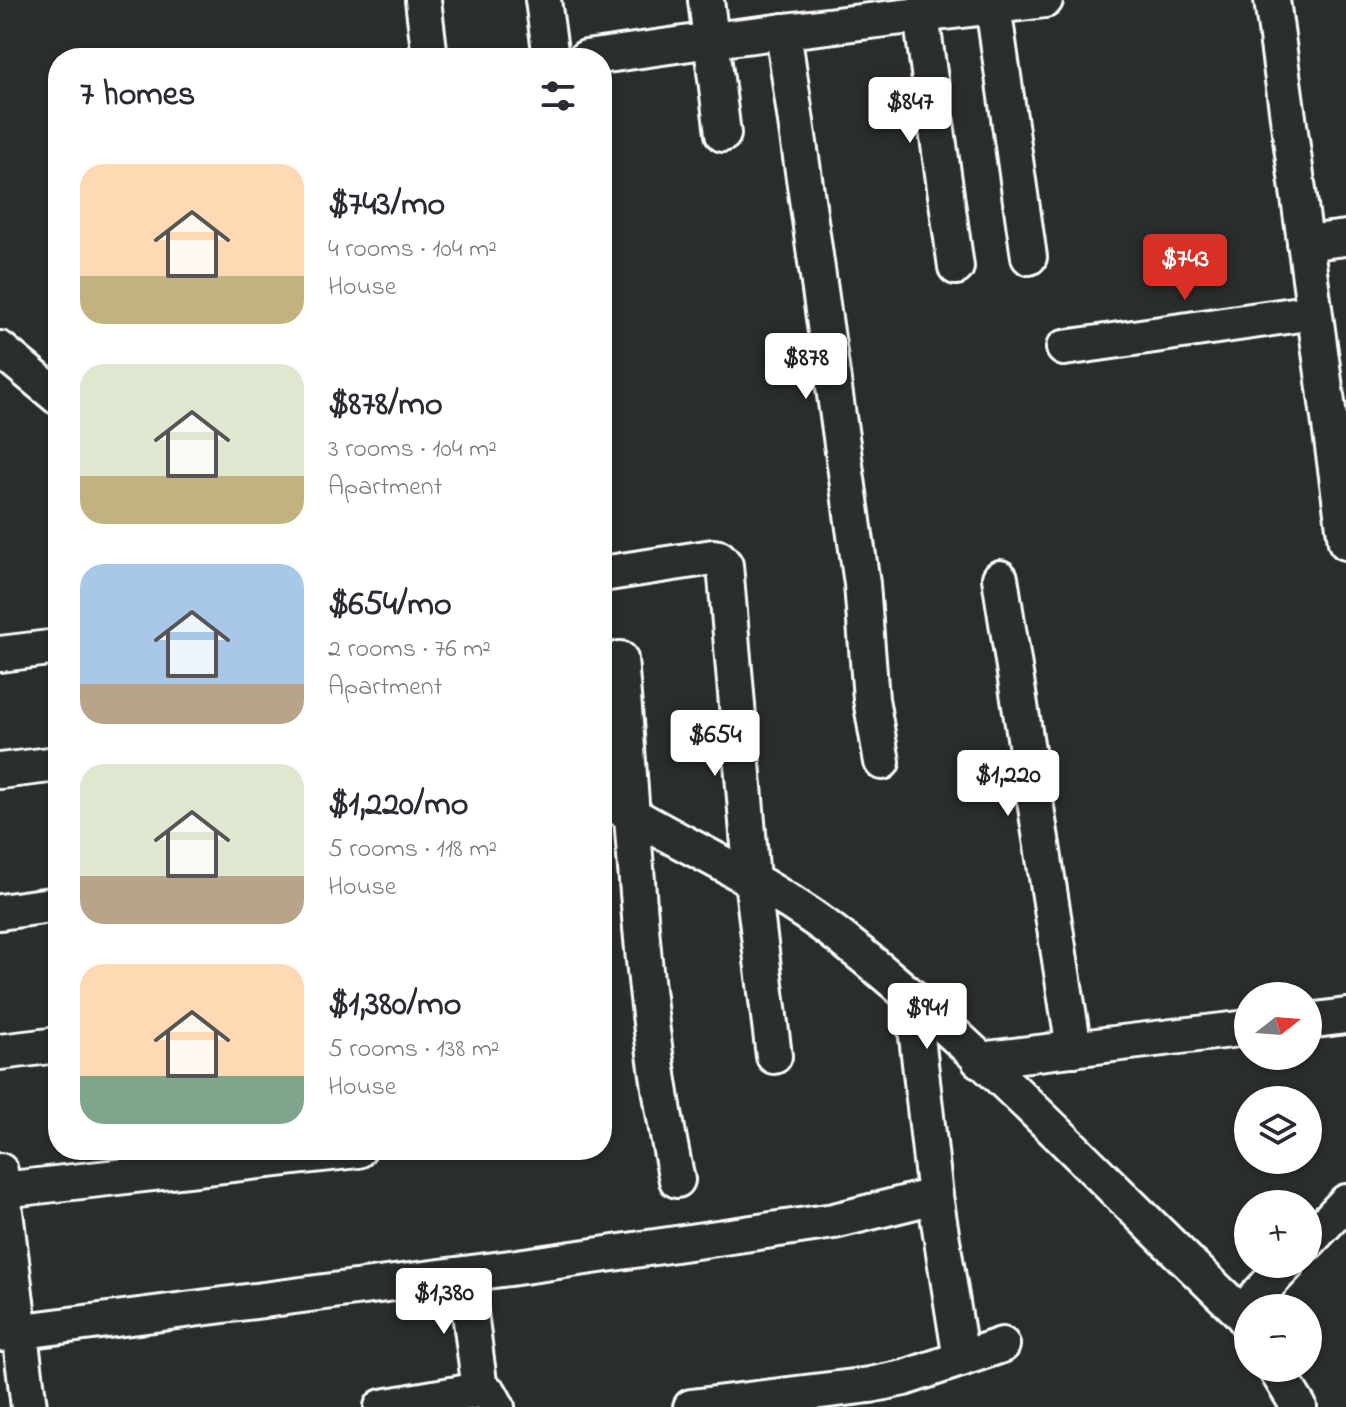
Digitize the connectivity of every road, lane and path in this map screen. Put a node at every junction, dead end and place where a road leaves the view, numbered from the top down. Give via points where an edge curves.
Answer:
1 (423, 0) edge
2 (543, 0) edge
3 (706, 0) edge
4 (1045, 0) edge
5 (1272, 0) edge
6 (993, 6) junction
7 (921, 15) junction
8 (783, 31) junction
9 (711, 40) junction
10 (429, 48) edge
11 (550, 48) edge
12 (612, 54) edge
13 (723, 134) dead end
14 (1346, 238) edge
15 (1305, 243) junction
16 (1029, 257) dead end
17 (956, 267) dead end
18 (1314, 312) junction
19 (1064, 348) dead end
20 (0, 349) edge
21 (48, 389) edge
22 (1345, 531) edge
23 (612, 572) edge
24 (1000, 578) dead end
25 (48, 648) edge
26 (0, 654) edge
27 (620, 659) dead end
28 (882, 762) dead end
29 (48, 765) edge
30 (0, 771) edge
31 (612, 803) edge
32 (633, 816) junction
33 (752, 880) junction
34 (48, 905) edge
35 (0, 912) edge
36 (913, 1001) junction
37 (1346, 1016) edge
38 (1322, 1019) edge
39 (1234, 1030) edge
40 (48, 1046) edge
41 (1074, 1049) junction
42 (0, 1052) edge
43 (774, 1056) dead end
44 (979, 1060) junction
45 (175, 1160) edge
46 (83, 1165) edge
47 (1, 1180) edge
48 (677, 1180) dead end
49 (935, 1196) junction
50 (1346, 1202) edge
51 (1322, 1227) edge
52 (5, 1258) edge
53 (465, 1274) junction
54 (1276, 1278) edge
55 (1264, 1294) edge
56 (1234, 1307) edge
57 (10, 1332) edge
58 (1002, 1345) dead end
59 (961, 1359) junction
60 (1284, 1382) edge
61 (488, 1399) edge
62 (29, 1407) edge
63 (382, 1407) edge
64 (691, 1407) edge
65 (1299, 1407) edge

1 - 10 street
2 - 11 street
3 - 9 street
4 - 6 street
5 - 15 street
6 - 7 street
6 - 16 street
7 - 8 street
7 - 17 street
8 - 9 street
8 - 28 street via 862,584
9 - 12 street
9 - 13 street
14 - 15 street
15 - 18 street
18 - 19 street
18 - 22 street
20 - 21 street
23 - 33 street via 713,557 724,562
24 - 41 street
25 - 26 street
27 - 32 street
29 - 30 street
31 - 32 street
32 - 33 street
32 - 48 street via 653,1052
33 - 36 street via 841,938
33 - 43 street
34 - 35 street
36 - 44 street
36 - 49 street
37 - 38 street
39 - 41 street
40 - 42 street
41 - 44 street
44 - 56 street
45 - 46 street
46 - 47 street
47 - 52 street
49 - 53 street via 834,1221
49 - 59 street
50 - 51 street
52 - 57 street
53 - 57 street
53 - 61 street
54 - 55 street
57 - 62 street
58 - 59 street
59 - 64 street via 870,1385
60 - 65 street
61 - 63 street

